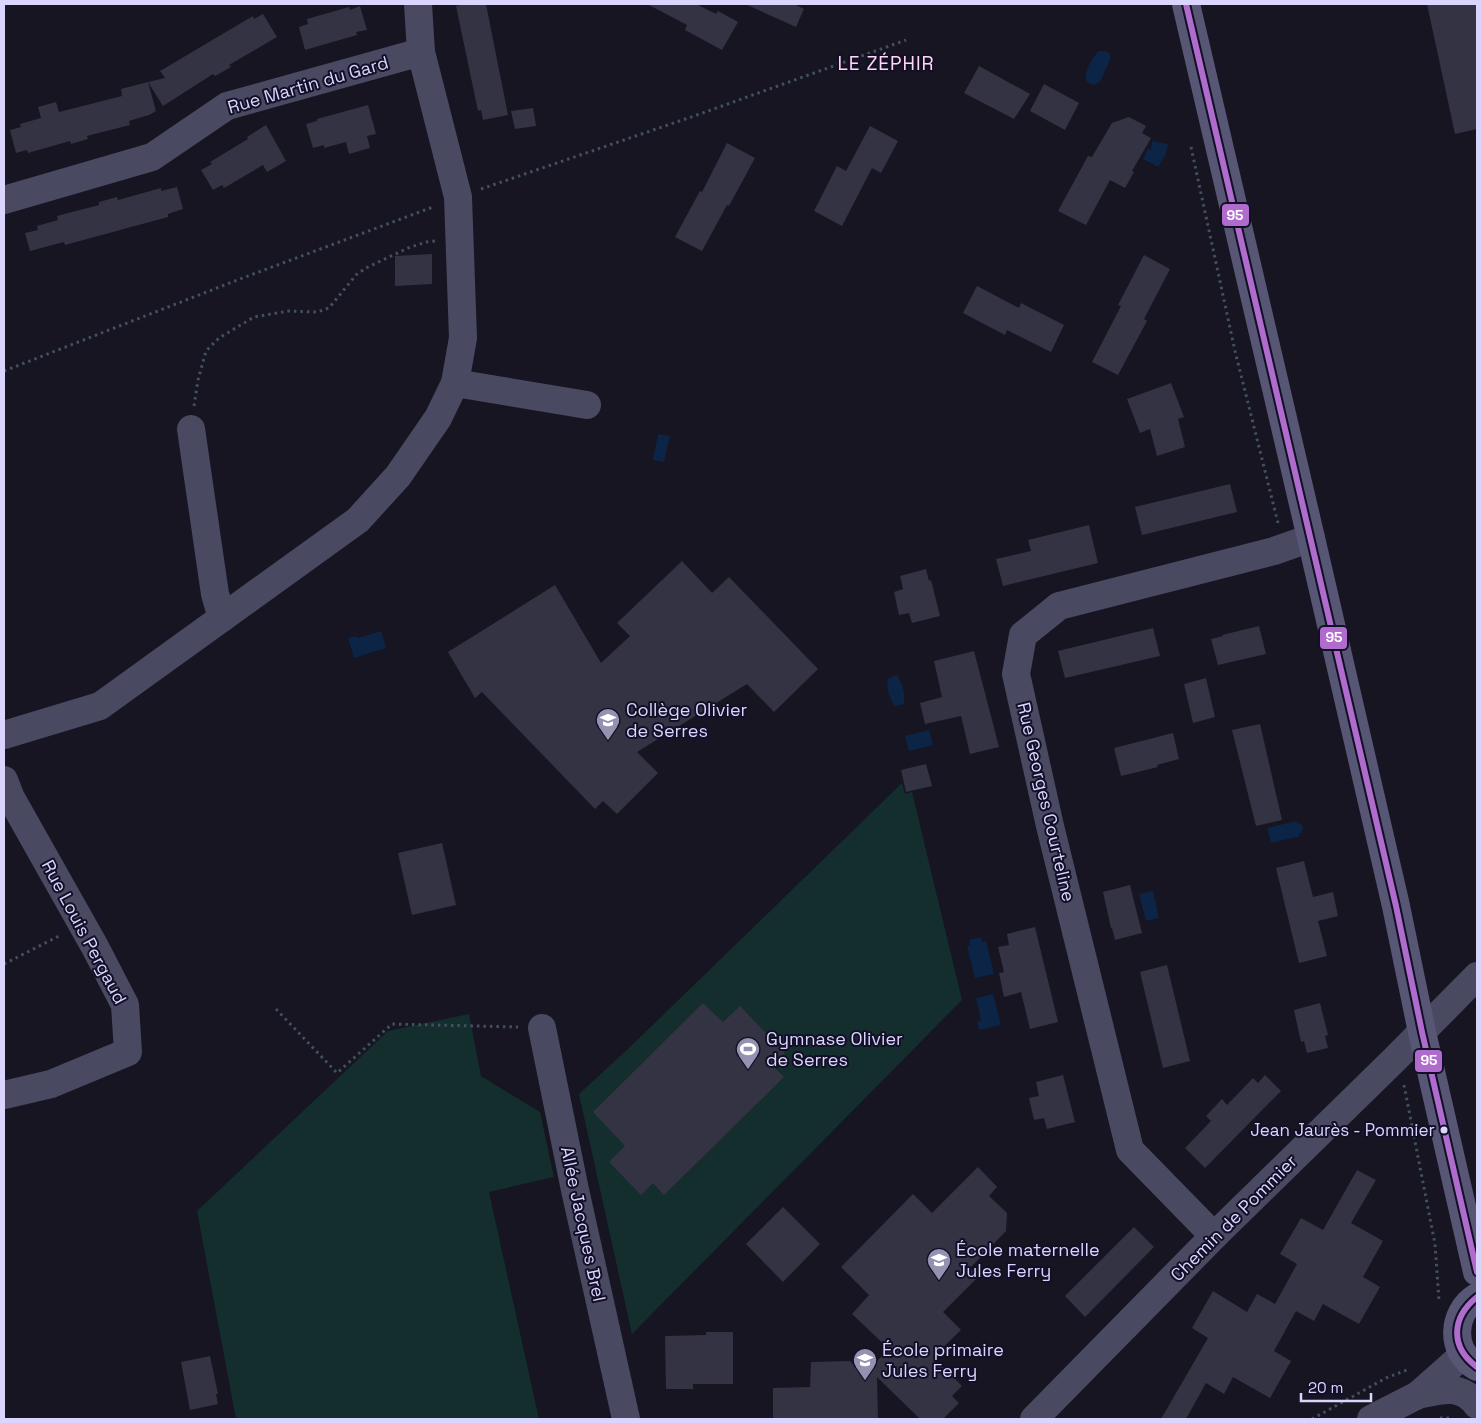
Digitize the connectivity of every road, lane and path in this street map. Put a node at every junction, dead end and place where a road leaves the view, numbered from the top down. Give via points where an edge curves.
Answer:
1 (418, 4) edge
2 (1186, 4) edge
3 (421, 52) junction
4 (1189, 139) dead end
5 (4, 200) edge
6 (460, 247) junction
7 (455, 383) junction
8 (586, 405) dead end
9 (191, 429) joint
10 (1312, 538) junction
11 (1284, 547) junction
12 (222, 618) junction
13 (4, 735) edge
14 (4, 780) edge
15 (82, 924) junction
16 (4, 964) edge
17 (1477, 976) edge
18 (276, 1009) dead end
19 (542, 1028) joint
20 (1422, 1032) junction
21 (1399, 1055) junction
22 (4, 1095) edge
23 (1214, 1236) junction
24 (1477, 1272) edge
25 (1477, 1297) edge
26 (1439, 1301) dead end
27 (1470, 1361) edge
28 (1409, 1369) dead end
29 (1418, 1394) junction
30 (1477, 1405) edge
31 (626, 1419) edge
32 (1034, 1419) edge
33 (1312, 1419) edge
34 (1371, 1419) edge

1 - 3 street
2 - 10 main road
3 - 5 street, Rue Martin du Gard via 227,106 152,157
3 - 6 street via 458,197
4 - 11 path via 1235,351
6 - 7 street via 463,338
6 - 9 path via 435,241 408,248 356,275 330,308 254,318 219,338 206,351
7 - 8 street
7 - 12 street via 438,418 398,476 358,520
9 - 12 street via 215,594
10 - 11 street, Rue Georges Courteline
10 - 20 main road
11 - 23 street, Rue Georges Courteline via 1059,606 1023,636 1016,674 1130,1150
12 - 13 street via 100,706
14 - 15 street, Rue Louis Pergaud
15 - 16 path
15 - 22 street, Rue Louis Pergaud via 125,1005 128,1052 51,1084
17 - 20 street, Chemin de Pommier
18 - 19 path via 337,1073 392,1024
19 - 31 street, Allée Jacques Brel
20 - 21 street, Chemin de Pommier
20 - 24 main road
21 - 23 street, Chemin de Pommier
21 - 26 path via 1434,1244
23 - 32 street, Chemin de Pommier
25 - 27 main road via 1467,1304 1458,1320 1457,1338
27 - 29 street
28 - 33 path via 1386,1378
29 - 30 street via 1448,1389 1464,1392
29 - 34 street

